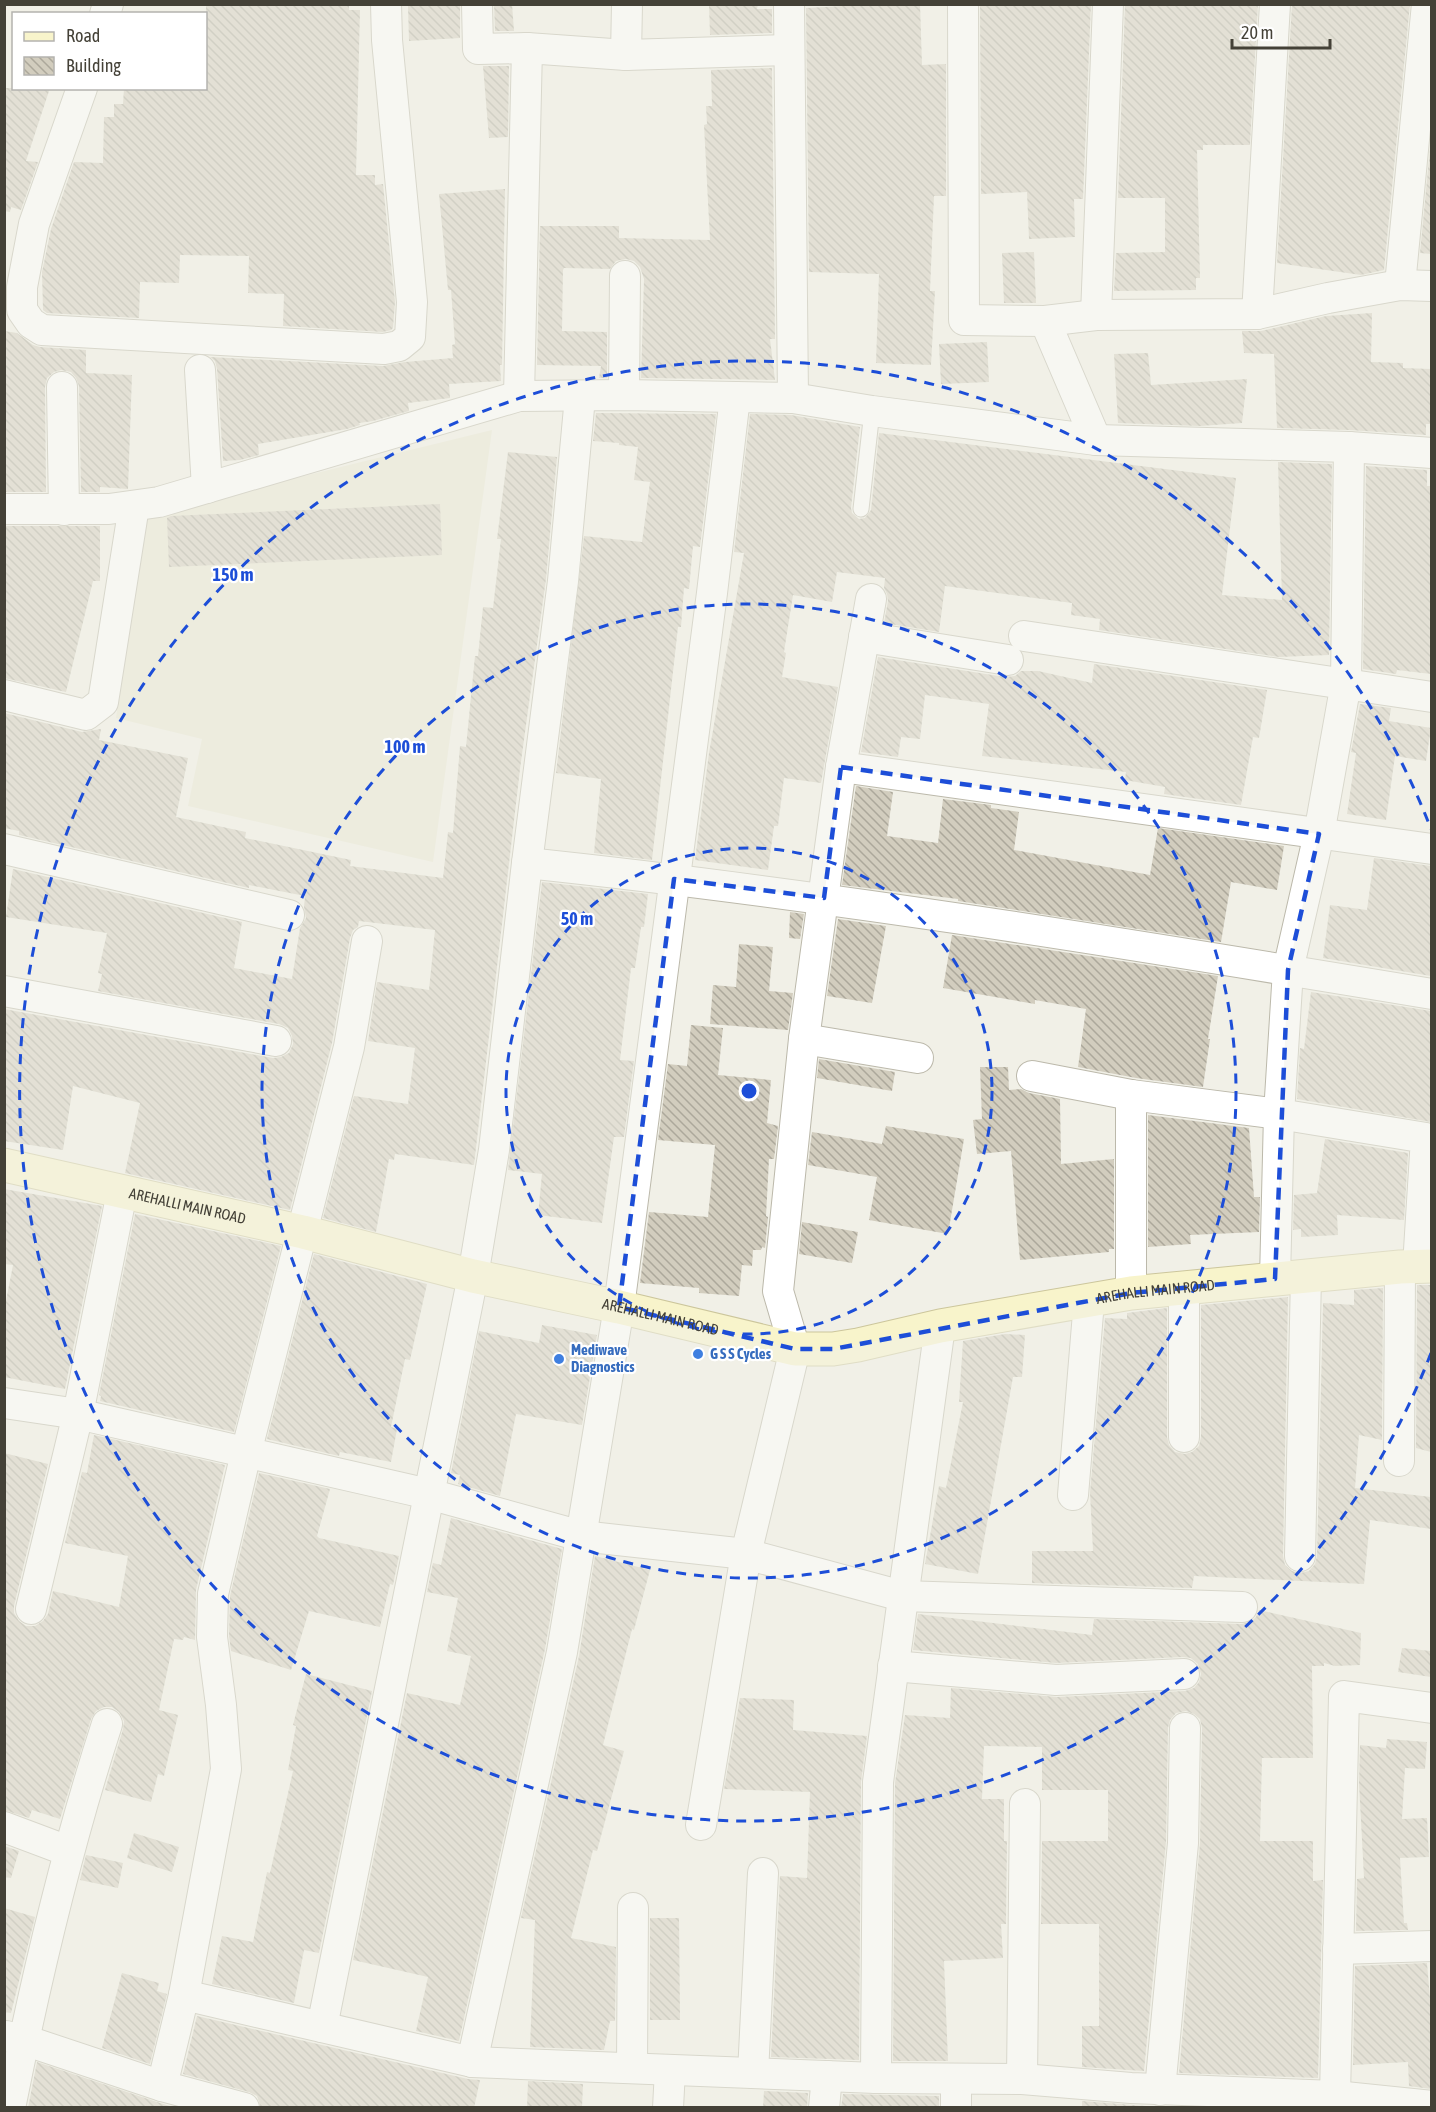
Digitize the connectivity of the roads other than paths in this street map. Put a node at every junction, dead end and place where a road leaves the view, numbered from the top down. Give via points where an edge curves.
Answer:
1 (386, 4) edge
2 (477, 4) edge
3 (627, 4) edge
4 (789, 4) edge
5 (963, 4) edge
6 (1108, 4) edge
7 (1275, 4) edge
8 (1427, 4) edge
9 (527, 48) junction
10 (789, 50) junction
11 (626, 55) junction
12 (81, 90) edge
13 (625, 276) dead end
14 (1400, 285) junction
15 (1431, 286) edge
16 (1257, 314) junction
17 (1096, 315) junction
18 (1045, 321) junction
19 (200, 370) dead end
20 (62, 387) dead end
21 (624, 395) junction
22 (519, 396) junction
23 (580, 397) junction
24 (735, 397) junction
25 (793, 398) junction
26 (872, 411) junction
27 (1096, 440) junction
28 (1349, 447) junction
29 (1431, 453) edge
30 (207, 488) junction
31 (134, 506) junction
32 (4, 509) edge
33 (861, 509) dead end
34 (64, 510) junction
35 (871, 599) dead end
36 (864, 638) junction
37 (1346, 683) junction
38 (4, 695) edge
39 (1431, 697) edge
40 (841, 767) junction
41 (1319, 834) junction
42 (4, 849) edge
43 (1431, 849) edge
44 (527, 863) junction
45 (674, 879) junction
46 (824, 898) junction
47 (289, 915) dead end
48 (367, 941) dead end
49 (1288, 970) junction
50 (4, 991) edge
51 (1431, 994) edge
52 (804, 1039) junction
53 (276, 1041) dead end
54 (918, 1058) dead end
55 (1032, 1076) dead end
56 (1131, 1095) junction
57 (1279, 1114) junction
58 (1429, 1138) edge
59 (4, 1166) edge
60 (122, 1192) junction
61 (303, 1232) junction
62 (1416, 1266) edge
63 (473, 1276) junction
64 (1290, 1278) junction
65 (1184, 1288) junction
66 (1131, 1293) junction
67 (1089, 1301) junction
68 (619, 1307) junction
69 (940, 1326) junction
70 (795, 1349) junction
71 (4, 1403) edge
72 (78, 1414) junction
73 (1184, 1437) dead end
74 (246, 1452) junction
75 (1399, 1461) dead end
76 (429, 1494) junction
77 (1073, 1495) dead end
78 (581, 1536) junction
79 (746, 1554) junction
80 (1300, 1557) dead end
81 (902, 1596) junction
82 (1242, 1607) dead end
83 (32, 1609) dead end
84 (893, 1666) junction
85 (1184, 1674) dead end
86 (1431, 1708) edge
87 (107, 1724) dead end
88 (1185, 1728) dead end
89 (1025, 1804) dead end
90 (701, 1825) dead end
91 (4, 1827) edge
92 (68, 1851) junction
93 (763, 1873) dead end
94 (633, 1908) dead end
95 (1431, 1946) edge
96 (1338, 1949) junction
97 (184, 1995) junction
98 (322, 2027) junction
99 (14, 2038) edge
100 (472, 2062) junction
101 (632, 2068) junction
102 (670, 2070) junction
103 (753, 2073) junction
104 (826, 2076) junction
105 (876, 2078) junction
106 (1022, 2079) junction
107 (162, 2086) junction
108 (956, 2093) edge
109 (1140, 2095) edge
110 (1335, 2097) junction
111 (1296, 2101) edge
112 (1372, 2104) edge
113 (1431, 2106) edge
114 (10, 2108) edge
115 (244, 2108) edge
116 (668, 2108) edge
117 (824, 2108) edge

1 - 12 street via 412,302 410,337 399,346 42,330 31,323 22,310 22,287 34,224
2 - 9 street via 478,49
3 - 11 street
4 - 10 street
5 - 18 street via 964,320
6 - 17 street
7 - 16 street
8 - 14 street
9 - 11 street
9 - 22 street
10 - 11 street
10 - 25 street
13 - 21 street
14 - 15 street
14 - 16 street
16 - 17 street
17 - 18 street
18 - 27 street
19 - 30 street
20 - 34 street
21 - 23 street
21 - 24 street
22 - 23 street
22 - 30 street
23 - 44 street via 563,580
24 - 25 street
24 - 45 street
25 - 26 street
26 - 27 street
26 - 33 lane
27 - 28 street
28 - 29 street
28 - 37 street
30 - 31 street
31 - 34 street
31 - 38 street via 103,702 86,715
32 - 34 street
35 - 36 street
36 - 37 street via 1016,648
36 - 40 street
37 - 39 street
37 - 41 street
40 - 41 street
40 - 46 street
41 - 43 street
41 - 49 street
42 - 47 street
44 - 45 street
44 - 63 street via 494,1150
45 - 46 street
45 - 68 street
46 - 49 street
46 - 52 street
48 - 61 street via 349,1047
49 - 51 street
49 - 57 street
50 - 53 street
52 - 54 street
52 - 70 street via 778,1292
55 - 56 street
56 - 57 street
56 - 66 street
57 - 58 street
57 - 64 street
58 - 62 street
59 - 60 street, AREHALLI MAIN ROAD
60 - 61 street, AREHALLI MAIN ROAD
60 - 72 street
61 - 63 street, AREHALLI MAIN ROAD
61 - 74 street
62 - 64 street, AREHALLI MAIN ROAD
62 - 75 street
63 - 68 street, AREHALLI MAIN ROAD
63 - 76 street
64 - 65 street, AREHALLI MAIN ROAD
64 - 80 street
65 - 66 street, AREHALLI MAIN ROAD
65 - 73 street
66 - 67 street, AREHALLI MAIN ROAD
67 - 69 street, AREHALLI MAIN ROAD
67 - 77 street
68 - 70 street, AREHALLI MAIN ROAD
68 - 78 street
69 - 70 street, AREHALLI MAIN ROAD via 833,1349
69 - 81 street
70 - 79 street
71 - 72 street
72 - 74 street
72 - 83 street
74 - 76 street
74 - 97 street via 213,1594 212,1637 225,1769
76 - 78 street
76 - 98 street
78 - 79 street
78 - 100 street via 562,1652
79 - 81 street
79 - 90 street
81 - 82 street
81 - 84 street
84 - 85 street via 1056,1680
84 - 105 street via 878,1782
86 - 96 street via 1344,1696
87 - 92 street
88 - 109 street via 1183,1843
89 - 106 street
91 - 92 street
92 - 99 street
93 - 103 street
94 - 101 street
95 - 96 street
96 - 110 street
97 - 98 street
97 - 107 street
98 - 100 street
99 - 107 street
99 - 114 street
100 - 101 street
101 - 102 street
102 - 103 street
102 - 116 street
103 - 104 street
104 - 105 street
104 - 117 street
105 - 108 street
106 - 108 street
106 - 109 street
107 - 115 street
109 - 111 street
110 - 111 street
110 - 112 street
112 - 113 street

